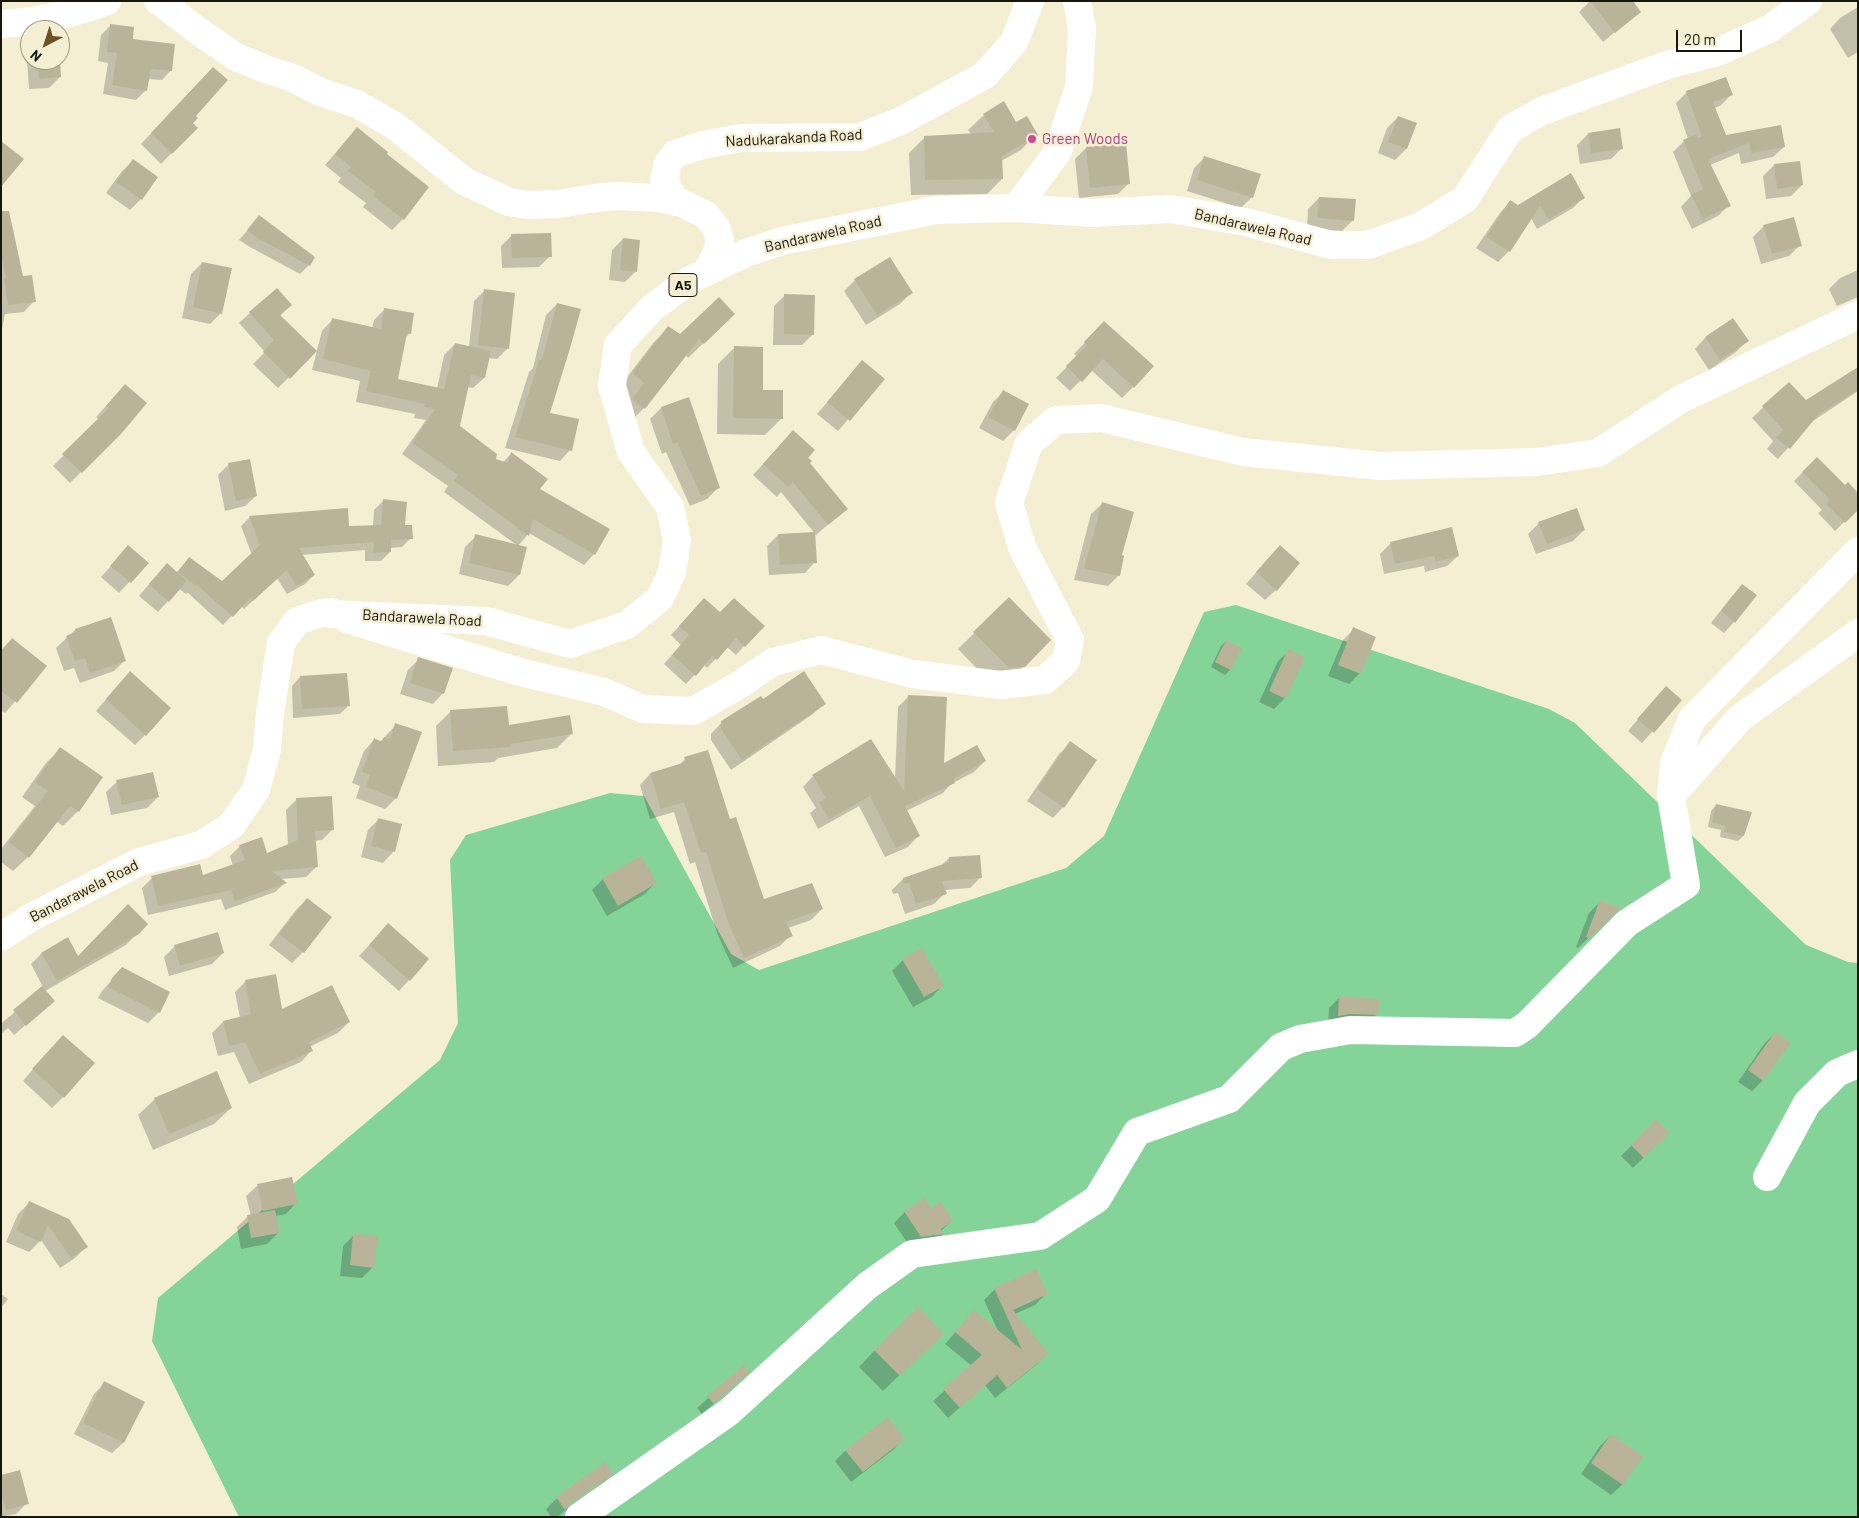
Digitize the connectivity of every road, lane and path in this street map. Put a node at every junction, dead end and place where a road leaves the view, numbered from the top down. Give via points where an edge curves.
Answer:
1 (107, 1) edge
2 (158, 1) edge
3 (1030, 1) edge
4 (1076, 1) edge
5 (1808, 1) edge
6 (1, 24) edge
7 (675, 201) junction
8 (1016, 208) junction
9 (706, 272) junction
10 (1858, 315) edge
11 (1858, 551) edge
12 (331, 614) junction
13 (1858, 634) edge
14 (1671, 796) junction
15 (1, 937) edge
16 (1858, 1064) edge
17 (1767, 1177) dead end
18 (579, 1517) edge

1 - 6 main road via 80,11
2 - 7 main road via 236,57 357,104 395,126 464,181 508,202 560,204 615,196
3 - 7 main road, Nadukarakanda Road via 1014,42 985,75 901,121 860,137 741,138 676,154 668,163 664,180
4 - 8 main road via 1082,28 1080,87 1057,153
5 - 8 main road, Bandarawela Road / A5 via 1771,28 1718,52 1667,66 1542,111 1510,129 1465,199 1421,226 1368,244 1331,245 1246,222 1171,209 1092,213
7 - 9 main road via 706,215 717,229 720,241
8 - 9 main road, Bandarawela Road / A5 via 936,210 782,241
9 - 12 main road, Bandarawela Road / A5 via 652,308 618,345 612,386 631,452 670,507 677,540 672,572 660,598 627,625 570,644 486,620
10 - 12 main road via 1681,399 1598,453 1538,462 1380,466 1243,452 1101,418 1056,420 1029,443 1009,503 1022,547 1070,640 1066,661 1045,680 1000,685 913,674 821,650 773,662 692,711 643,709 604,692 520,672
11 - 14 main road via 1692,719 1674,763
12 - 15 main road, Bandarawela Road / A5 via 321,612 297,621 281,643 267,749 256,790 231,826 200,845 139,862 30,918
13 - 14 main road via 1740,718
14 - 18 main road via 1686,884 1627,923 1528,1025 1515,1033 1350,1030 1300,1039 1281,1047 1230,1099 1137,1132 1098,1199 1040,1236 912,1254 867,1286 729,1412
16 - 17 main road via 1837,1073 1807,1103

